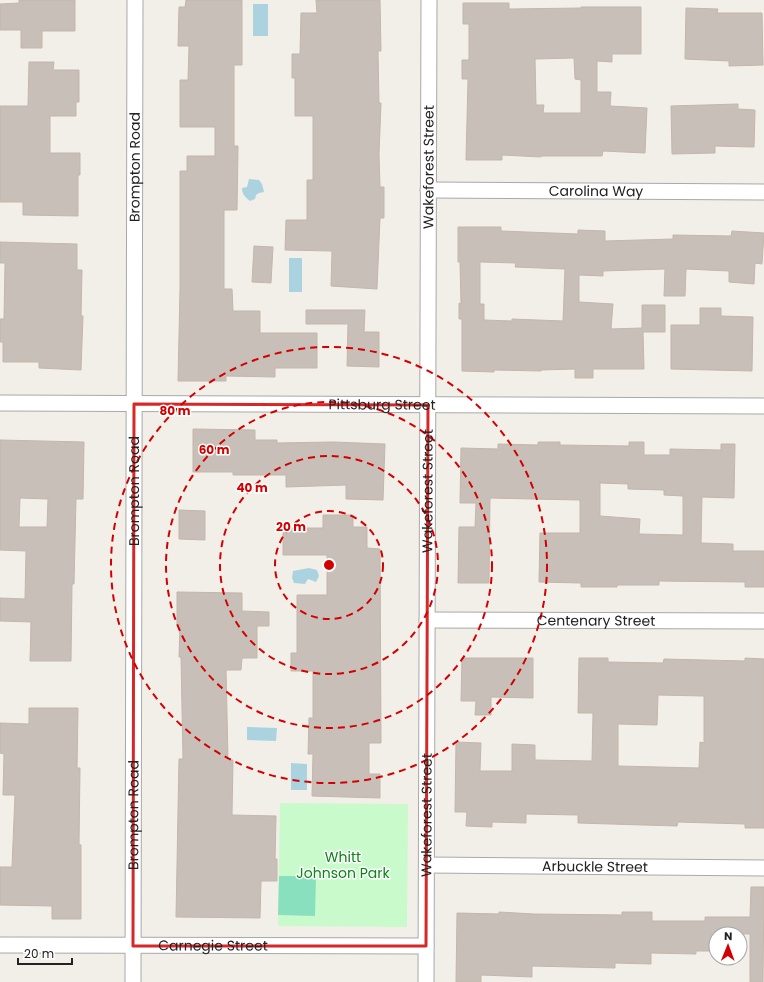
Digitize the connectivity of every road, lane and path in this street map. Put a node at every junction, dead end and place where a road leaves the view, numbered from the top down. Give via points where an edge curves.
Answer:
1 (135, 0) edge
2 (429, 0) edge
3 (428, 190) junction
4 (764, 192) edge
5 (0, 403) edge
6 (134, 404) junction
7 (428, 405) junction
8 (764, 406) edge
9 (427, 620) junction
10 (764, 621) edge
11 (426, 865) junction
12 (764, 868) edge
13 (0, 945) edge
14 (133, 946) junction
15 (426, 946) junction
16 (133, 982) edge
17 (426, 982) edge

1 - 6 street, Brompton Road
2 - 3 street, Wakeforest Street
3 - 4 street, Carolina Way
3 - 7 street, Wakeforest Street
5 - 6 street, Pittsburg Street
6 - 7 street, Pittsburg Street
6 - 14 street, Brompton Road
7 - 8 street, Pittsburg Street
7 - 9 street, Wakeforest Street
9 - 10 street, Centenary Street
9 - 11 street, Wakeforest Street
11 - 12 street, Arbuckle Street
11 - 15 street, Wakeforest Street
13 - 14 street, Carnegie Street
14 - 15 street, Carnegie Street
14 - 16 street, Brompton Road
15 - 17 street, Wakeforest Street

